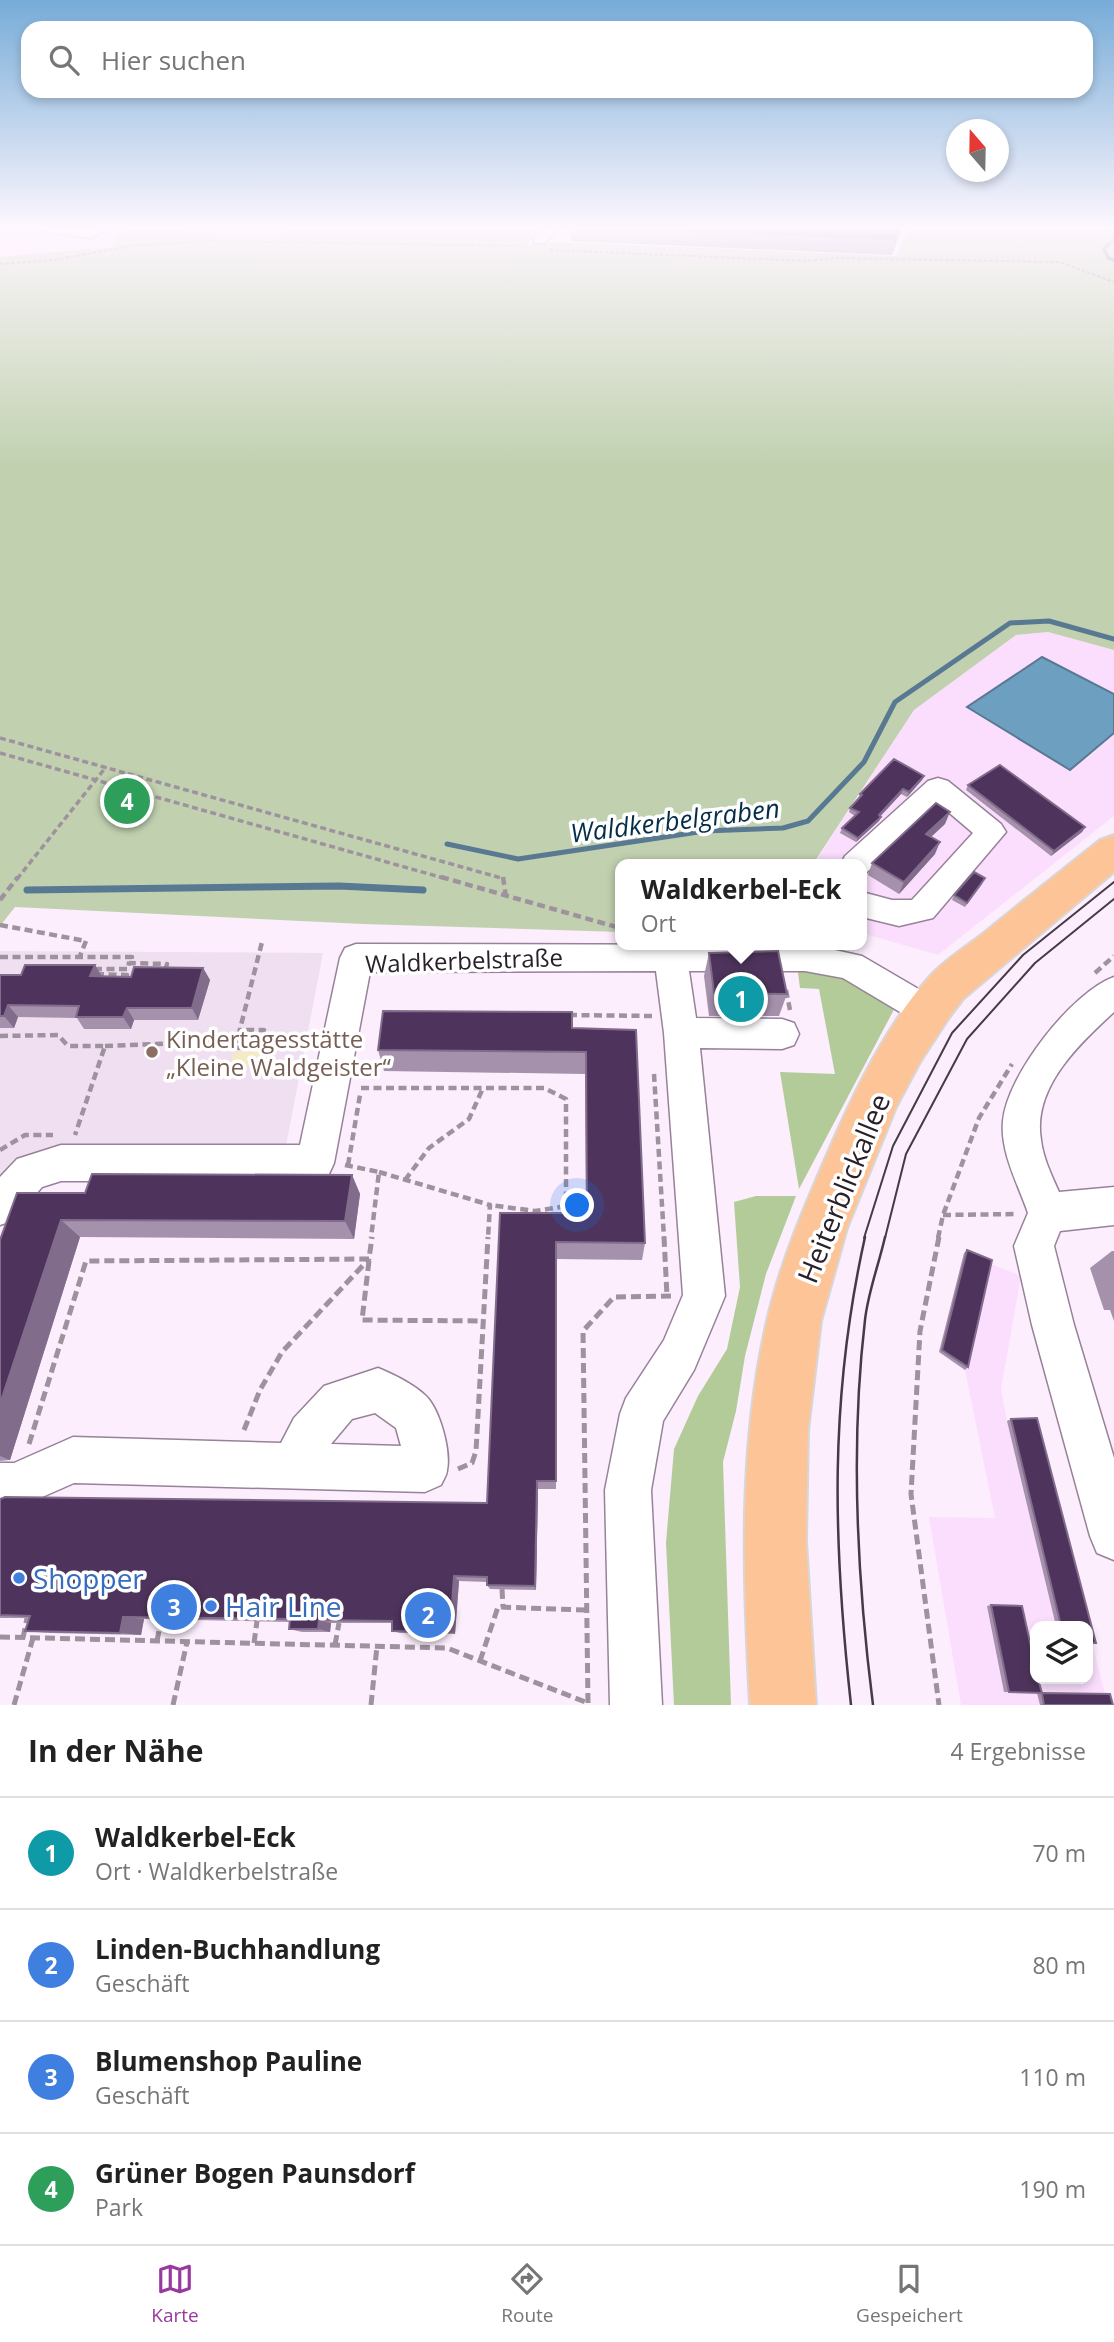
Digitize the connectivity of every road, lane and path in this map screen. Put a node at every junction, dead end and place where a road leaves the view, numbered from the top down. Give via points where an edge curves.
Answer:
1 (0, 738) edge
2 (0, 753) edge
3 (106, 767) junction
4 (96, 780) junction
5 (1114, 850) edge
6 (861, 859) edge
7 (506, 897) junction
8 (0, 900) edge
9 (867, 906) edge
10 (0, 925) edge
11 (615, 927) edge
12 (262, 942) dead end
13 (797, 953) edge
14 (60, 956) junction
15 (80, 956) junction
16 (1114, 956) edge
17 (0, 957) edge
18 (671, 958) junction
19 (57, 963) edge
20 (130, 963) junction
21 (82, 969) edge
22 (155, 971) edge
23 (92, 974) edge
24 (124, 981) edge
25 (1100, 986) edge
26 (927, 1011) junction
27 (568, 1015) edge
28 (662, 1020) junction
29 (240, 1031) junction
30 (782, 1034) joint
31 (0, 1036) edge
32 (234, 1041) junction
33 (105, 1046) junction
34 (1016, 1058) dead end
35 (654, 1069) dead end
36 (361, 1088) dead end
37 (483, 1088) junction
38 (0, 1150) edge
39 (315, 1163) junction
40 (379, 1172) junction
41 (405, 1180) junction
42 (490, 1205) junction
43 (0, 1206) edge
44 (1114, 1206) edge
45 (1047, 1213) junction
46 (943, 1215) junction
47 (369, 1259) junction
48 (667, 1296) dead end
49 (483, 1321) junction
50 (230, 1464) junction
51 (293, 1465) junction
52 (425, 1469) junction
53 (8, 1486) edge
54 (1114, 1536) edge
55 (502, 1589) edge
56 (503, 1607) junction
57 (586, 1610) dead end
58 (27, 1618) edge
59 (161, 1620) edge
60 (257, 1621) edge
61 (339, 1623) edge
62 (0, 1637) edge
63 (23, 1638) junction
64 (33, 1638) junction
65 (157, 1641) junction
66 (187, 1642) junction
67 (254, 1643) junction
68 (335, 1645) junction
69 (377, 1646) junction
70 (480, 1661) junction
71 (588, 1703) dead end
72 (14, 1705) edge
73 (173, 1705) edge
74 (371, 1705) edge
75 (636, 1705) edge
76 (783, 1705) edge
77 (939, 1705) edge

1 - 3 path
2 - 4 path
3 - 4 path
3 - 7 path via 505,878
4 - 7 path
4 - 8 path
5 - 26 main road, Heiterblickallee via 948,986
6 - 9 street via 938,788 991,832 922,909 908,915 889,914
7 - 11 path
10 - 15 path via 86,941
12 - 29 path
13 - 18 street, Waldkerbelstraße
13 - 26 street, Waldkerbelstraße via 850,966
13 - 30 path via 790,1013 800,1033
14 - 15 path
14 - 17 path
14 - 19 path
15 - 20 path via 132,957
16 - 25 path
18 - 28 street
18 - 39 street, Waldkerbelstraße via 356,958
20 - 21 path via 128,969
20 - 22 path via 167,964 164,972
23 - 24 path via 127,975
25 - 45 street via 1035,1079 1023,1107 1022,1141
26 - 76 main road, Heiterblickallee via 871,1107 833,1196 807,1270 786,1361 776,1454
27 - 28 path
28 - 30 street
28 - 75 street via 704,1296 679,1355 642,1414 628,1490
29 - 32 path
29 - 32 path via 264,1030 258,1047 232,1048
31 - 33 path via 58,1035 68,1046
32 - 33 path
33 - 38 path via 76,1135 25,1135
34 - 46 path via 979,1118
35 - 48 path
36 - 37 path
37 - 41 path via 469,1119 429,1148
37 - 42 path via 544,1088 566,1100 566,1197 561,1207 532,1210
39 - 40 path
39 - 43 street via 61,1163 30,1172
40 - 41 path
40 - 47 path
41 - 42 path
42 - 49 path
44 - 45 street
45 - 46 path
45 - 54 street via 1034,1246
46 - 77 path via 920,1331 911,1494
47 - 49 path via 362,1320
47 - 50 path via 282,1352 260,1390
47 - 53 path via 86,1261
49 - 52 path via 472,1463 464,1469
50 - 51 street
50 - 53 street via 73,1460
51 - 52 street
51 - 52 street via 310,1434 339,1401 377,1390 414,1412
55 - 56 path
56 - 57 path
56 - 70 path via 499,1607
58 - 63 path
59 - 65 path
60 - 67 path
61 - 68 path
62 - 63 path
63 - 64 path
64 - 65 path
64 - 72 path
65 - 66 path
66 - 67 path
66 - 73 path
67 - 68 path
68 - 69 path
69 - 70 path via 447,1648
69 - 74 path
70 - 71 path

